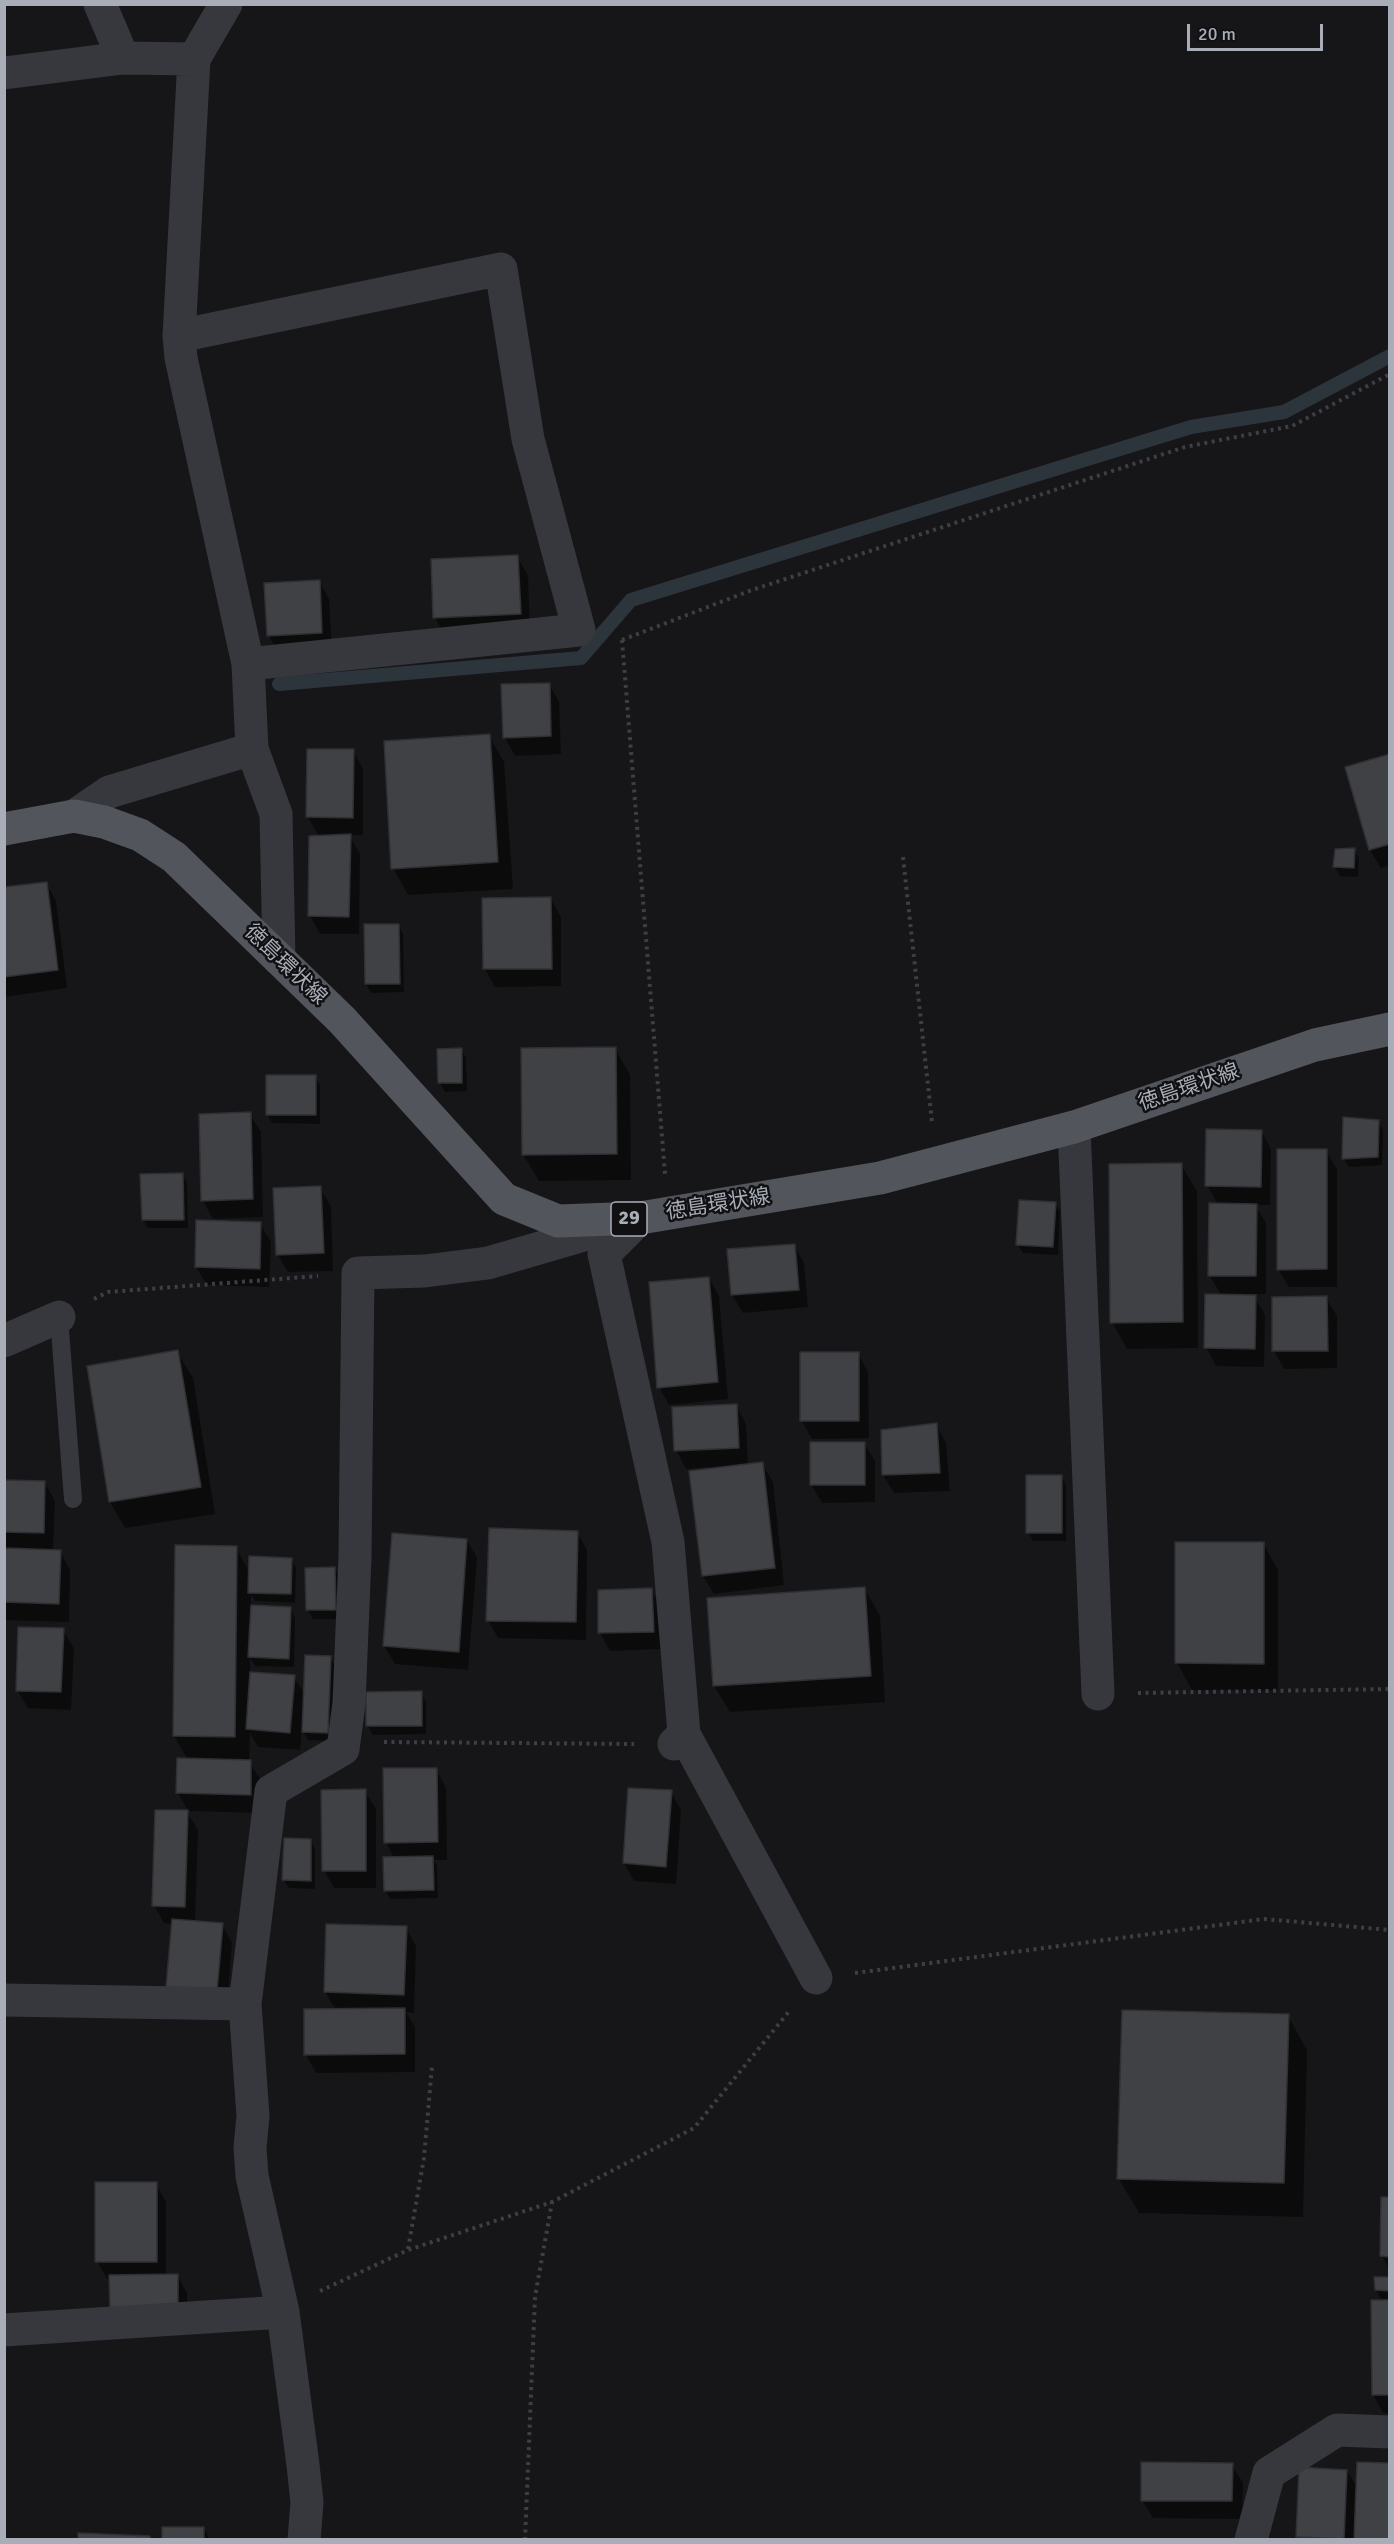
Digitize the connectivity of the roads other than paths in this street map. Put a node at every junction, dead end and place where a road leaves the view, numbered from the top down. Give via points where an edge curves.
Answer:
1 (100, 4) edge
2 (226, 4) edge
3 (123, 58) junction
4 (194, 59) junction
5 (4, 74) edge
6 (179, 336) junction
7 (248, 664) junction
8 (252, 749) junction
9 (74, 816) junction
10 (4, 829) edge
11 (279, 959) junction
12 (1389, 1029) edge
13 (1074, 1127) junction
14 (654, 1216) junction
15 (59, 1317) joint
16 (4, 1341) edge
17 (73, 1499) dead end
18 (1098, 1694) road end
19 (816, 1978) road end
20 (4, 2000) edge
21 (245, 2004) junction
22 (283, 2312) junction
23 (4, 2330) edge
24 (1389, 2432) edge
25 (304, 2540) edge
26 (1251, 2540) edge

1 - 3 street
2 - 4 street
3 - 4 street
3 - 5 street
4 - 6 street
6 - 7 street
6 - 7 street via 501,269 528,440 579,630
7 - 8 street
8 - 9 street via 109,792
8 - 11 street via 276,814
9 - 10 main road, 徳島環状線 / 29
9 - 11 main road, 徳島環状線 / 29 via 140,835 174,857
11 - 14 main road, 徳島環状線 / 29 via 342,1020 504,1199 558,1221
12 - 13 main road, 徳島環状線 / 29 via 1316,1045
13 - 14 main road, 徳島環状線 / 29 via 880,1178
13 - 18 street
14 - 19 street via 604,1254 668,1542 679,1739
14 - 21 street via 488,1263 425,1271 358,1273 349,1746 271,1791
15 - 16 street
15 - 17 lane
20 - 21 street
21 - 22 street via 253,2116 252,2175
22 - 23 street
22 - 25 street via 304,2475
24 - 26 street via 1337,2430 1269,2473

